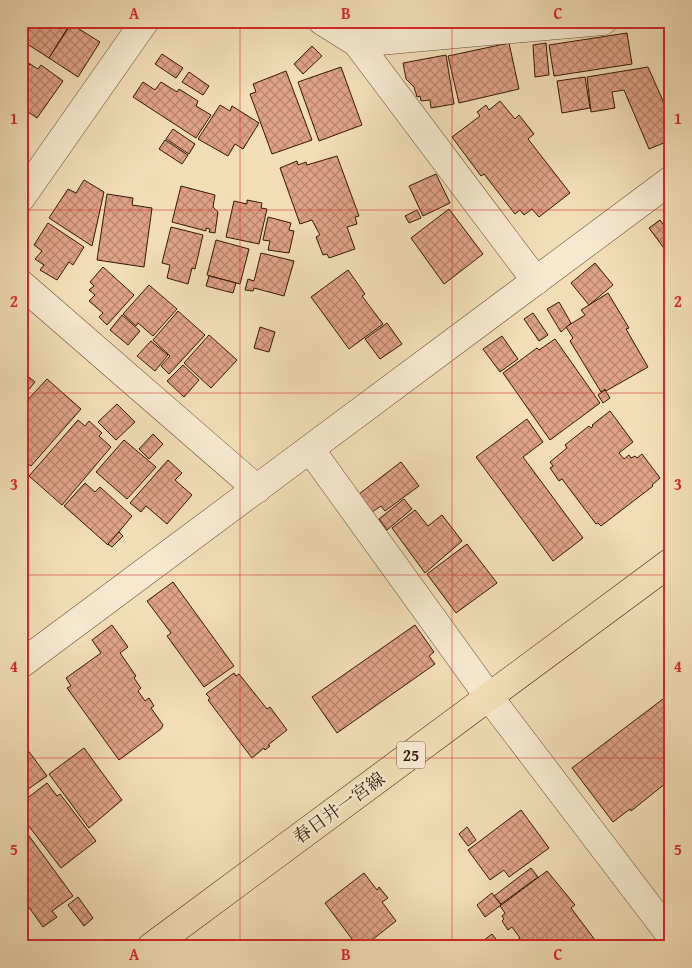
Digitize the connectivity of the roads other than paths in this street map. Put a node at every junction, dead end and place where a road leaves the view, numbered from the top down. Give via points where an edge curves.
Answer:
1 (145, 21) edge
2 (322, 21) edge
3 (603, 21) edge
4 (357, 43) junction
5 (671, 180) edge
6 (21, 198) edge
7 (536, 281) junction
8 (21, 284) edge
9 (310, 449) junction
10 (257, 489) junction
11 (671, 562) edge
12 (26, 652) edge
13 (489, 698) junction
14 (671, 936) edge
15 (671, 941) edge
16 (151, 947) edge
17 (663, 947) edge

1 - 6 street
2 - 4 street
3 - 4 street
4 - 7 street
5 - 7 street
7 - 9 street
8 - 10 street
9 - 10 street
9 - 13 street
10 - 12 street
11 - 13 main road, 春日井一宮線 / 25
13 - 14 street
13 - 16 main road, 春日井一宮線 / 25
15 - 17 street

